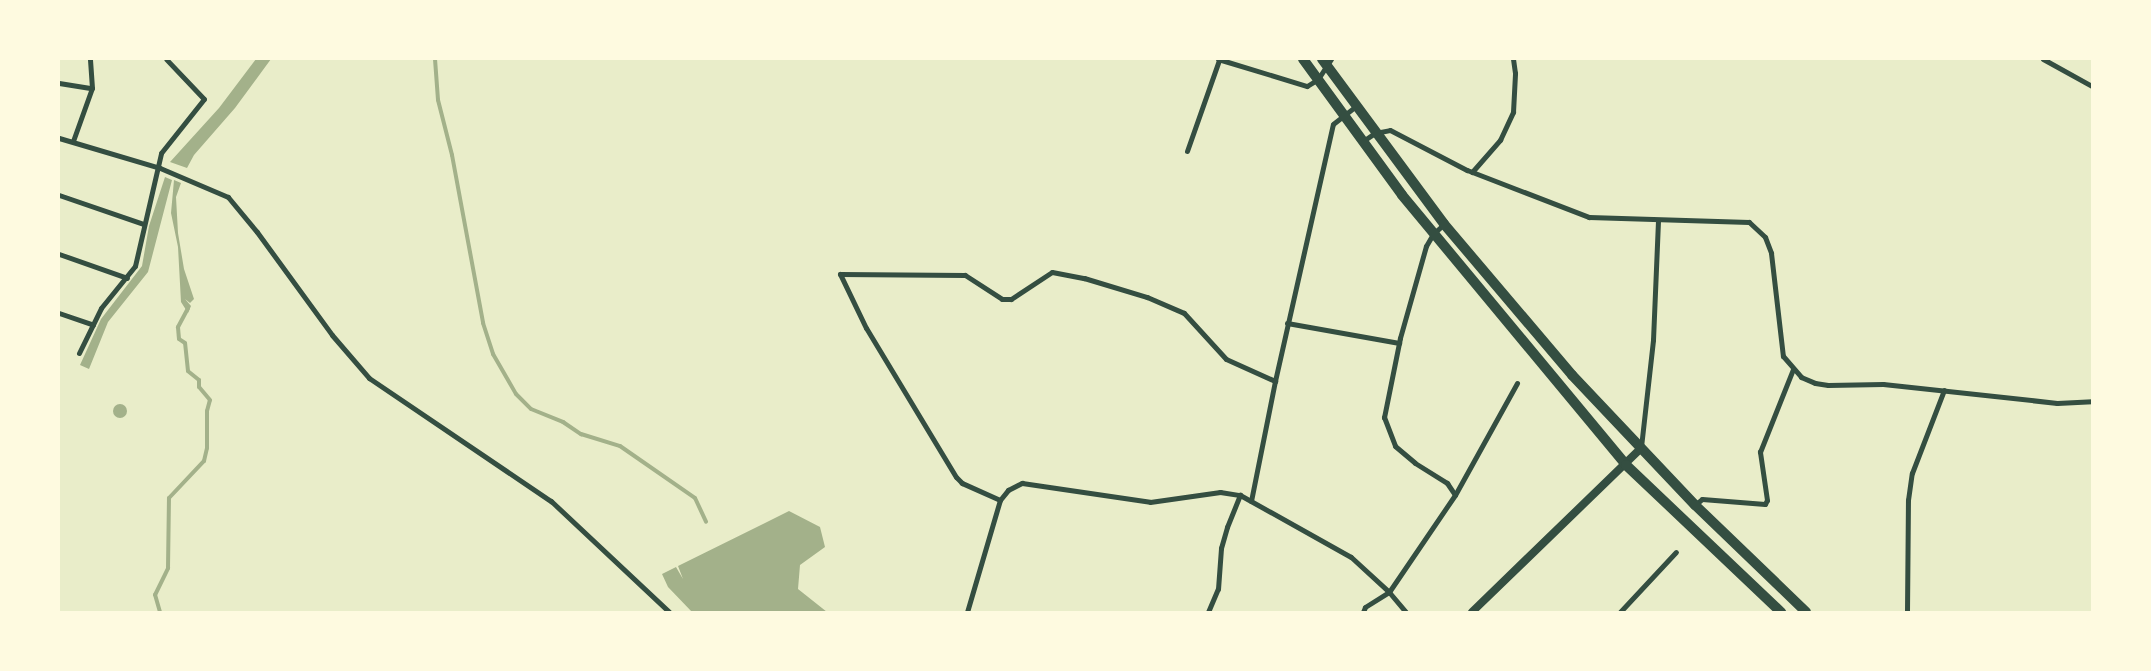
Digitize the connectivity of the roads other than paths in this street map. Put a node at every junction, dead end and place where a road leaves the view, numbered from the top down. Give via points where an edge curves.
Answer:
1 (90, 59) edge
2 (166, 59) edge
3 (1218, 59) edge
4 (1303, 59) edge
5 (1513, 59) edge
6 (2043, 59) edge
7 (1327, 61) edge
8 (1318, 79) junction
9 (59, 83) edge
10 (2092, 86) edge
11 (92, 88) junction
12 (1356, 106) junction
13 (1343, 115) junction
14 (1376, 133) junction
15 (59, 138) edge
16 (73, 141) junction
17 (1363, 142) junction
18 (1188, 150) dead end
19 (160, 168) junction
20 (1472, 172) junction
21 (59, 195) edge
22 (1658, 221) junction
23 (143, 224) junction
24 (1444, 224) junction
25 (1433, 234) junction
26 (59, 254) edge
27 (127, 278) junction
28 (59, 313) edge
29 (1288, 323) junction
30 (93, 325) junction
31 (1399, 343) junction
32 (79, 353) dead end
33 (1793, 369) junction
34 (1275, 381) junction
35 (1517, 383) dead end
36 (1944, 390) junction
37 (2092, 401) edge
38 (1640, 449) junction
39 (1626, 465) junction
40 (1240, 495) junction
41 (1455, 496) junction
42 (1000, 500) junction
43 (1252, 501) junction
44 (1695, 505) junction
45 (1676, 552) dead end
46 (1389, 592) junction
47 (668, 612) edge
48 (968, 612) edge
49 (1208, 612) edge
50 (1363, 612) edge
51 (1406, 612) edge
52 (1472, 612) edge
53 (1620, 612) edge
54 (1781, 612) edge
55 (1806, 612) edge
56 (1907, 612) edge

1 - 11 street
2 - 19 street via 204,99 161,153
3 - 8 street via 1308,86
3 - 18 street
4 - 8 highway
5 - 20 street via 1513,112 1500,140
6 - 10 street
7 - 8 street
7 - 12 highway
8 - 13 highway
9 - 11 street
11 - 16 street
12 - 13 street
12 - 14 highway
13 - 17 highway
13 - 29 street via 1333,124
14 - 17 street
14 - 20 street via 1390,130
14 - 24 highway
15 - 16 street
16 - 19 street
17 - 25 highway
19 - 23 street
19 - 47 street via 228,197 332,335 369,378 551,501
20 - 22 street via 1589,217
21 - 23 street
22 - 33 street via 1740,220 1759,228 1771,253 1783,356
22 - 38 street via 1653,340
23 - 27 street via 135,266
24 - 25 street
24 - 38 highway via 1546,346
25 - 31 street via 1426,246
25 - 39 highway
26 - 27 street
27 - 30 street via 101,308
28 - 30 street
29 - 31 street
29 - 34 street
30 - 32 street
31 - 41 street via 1384,417 1395,446 1415,464 1447,483
33 - 36 street via 1801,377 1828,385 1883,384
33 - 44 street via 1760,452 1765,504 1702,499
34 - 42 street via 1226,359 1184,313 1147,297 1084,278 1052,272 1011,299 1002,299 965,275 840,274 866,328 956,476 962,483
34 - 43 street
35 - 41 street
36 - 37 street via 2057,403
36 - 56 street via 1912,473 1908,500
38 - 39 street
38 - 44 highway
39 - 52 street
39 - 54 highway
40 - 42 street via 1220,492 1150,502 1022,483 1008,490
40 - 43 street
40 - 49 street via 1226,527 1218,589
41 - 46 street
42 - 48 street
43 - 46 street via 1351,557
44 - 55 highway
45 - 53 street
46 - 50 street
46 - 51 street

